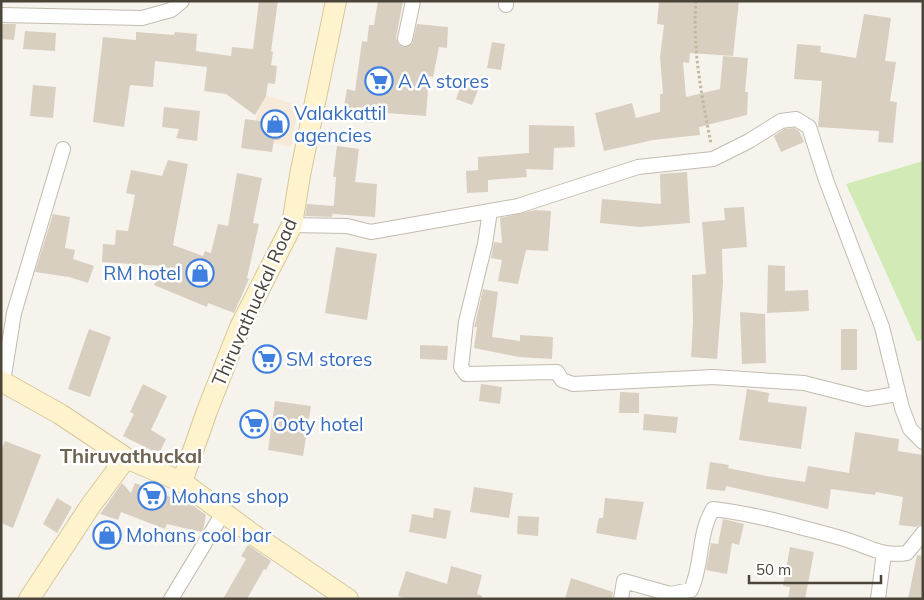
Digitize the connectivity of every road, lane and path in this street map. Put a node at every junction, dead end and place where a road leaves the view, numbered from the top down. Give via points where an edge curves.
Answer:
1 (182, 1) edge
2 (336, 1) edge
3 (413, 1) edge
4 (696, 1) edge
5 (1, 15) edge
6 (405, 39) dead end
7 (63, 149) dead end
8 (714, 159) junction
9 (490, 211) junction
10 (292, 226) junction
11 (2, 382) edge
12 (897, 394) junction
13 (923, 442) edge
14 (126, 458) junction
15 (182, 482) junction
16 (222, 513) junction
17 (923, 533) edge
18 (884, 553) junction
19 (29, 599) edge
20 (171, 599) edge
21 (348, 599) edge
22 (622, 599) edge
23 (878, 599) edge

1 - 5 street via 171,10 142,18
2 - 10 main road, Thiruvathuckal Road
3 - 6 street
4 - 8 path via 694,25 699,85
7 - 11 street via 14,313
8 - 9 street via 638,167 518,206
8 - 12 street via 781,121 796,119 809,127 882,327
9 - 10 street via 371,232 347,226
9 - 12 street via 466,322 461,367 466,374 557,372 562,380 573,384 713,377 804,383 868,400
10 - 15 main road, Thiruvathuckal Road via 240,327
11 - 14 main road via 60,414
12 - 13 street via 910,429
14 - 15 main road
14 - 19 main road
15 - 16 main road
16 - 20 street
16 - 21 main road
17 - 18 street via 907,553
18 - 22 street via 792,525 713,509 705,522 698,575 691,590 670,594 624,581
18 - 23 street

